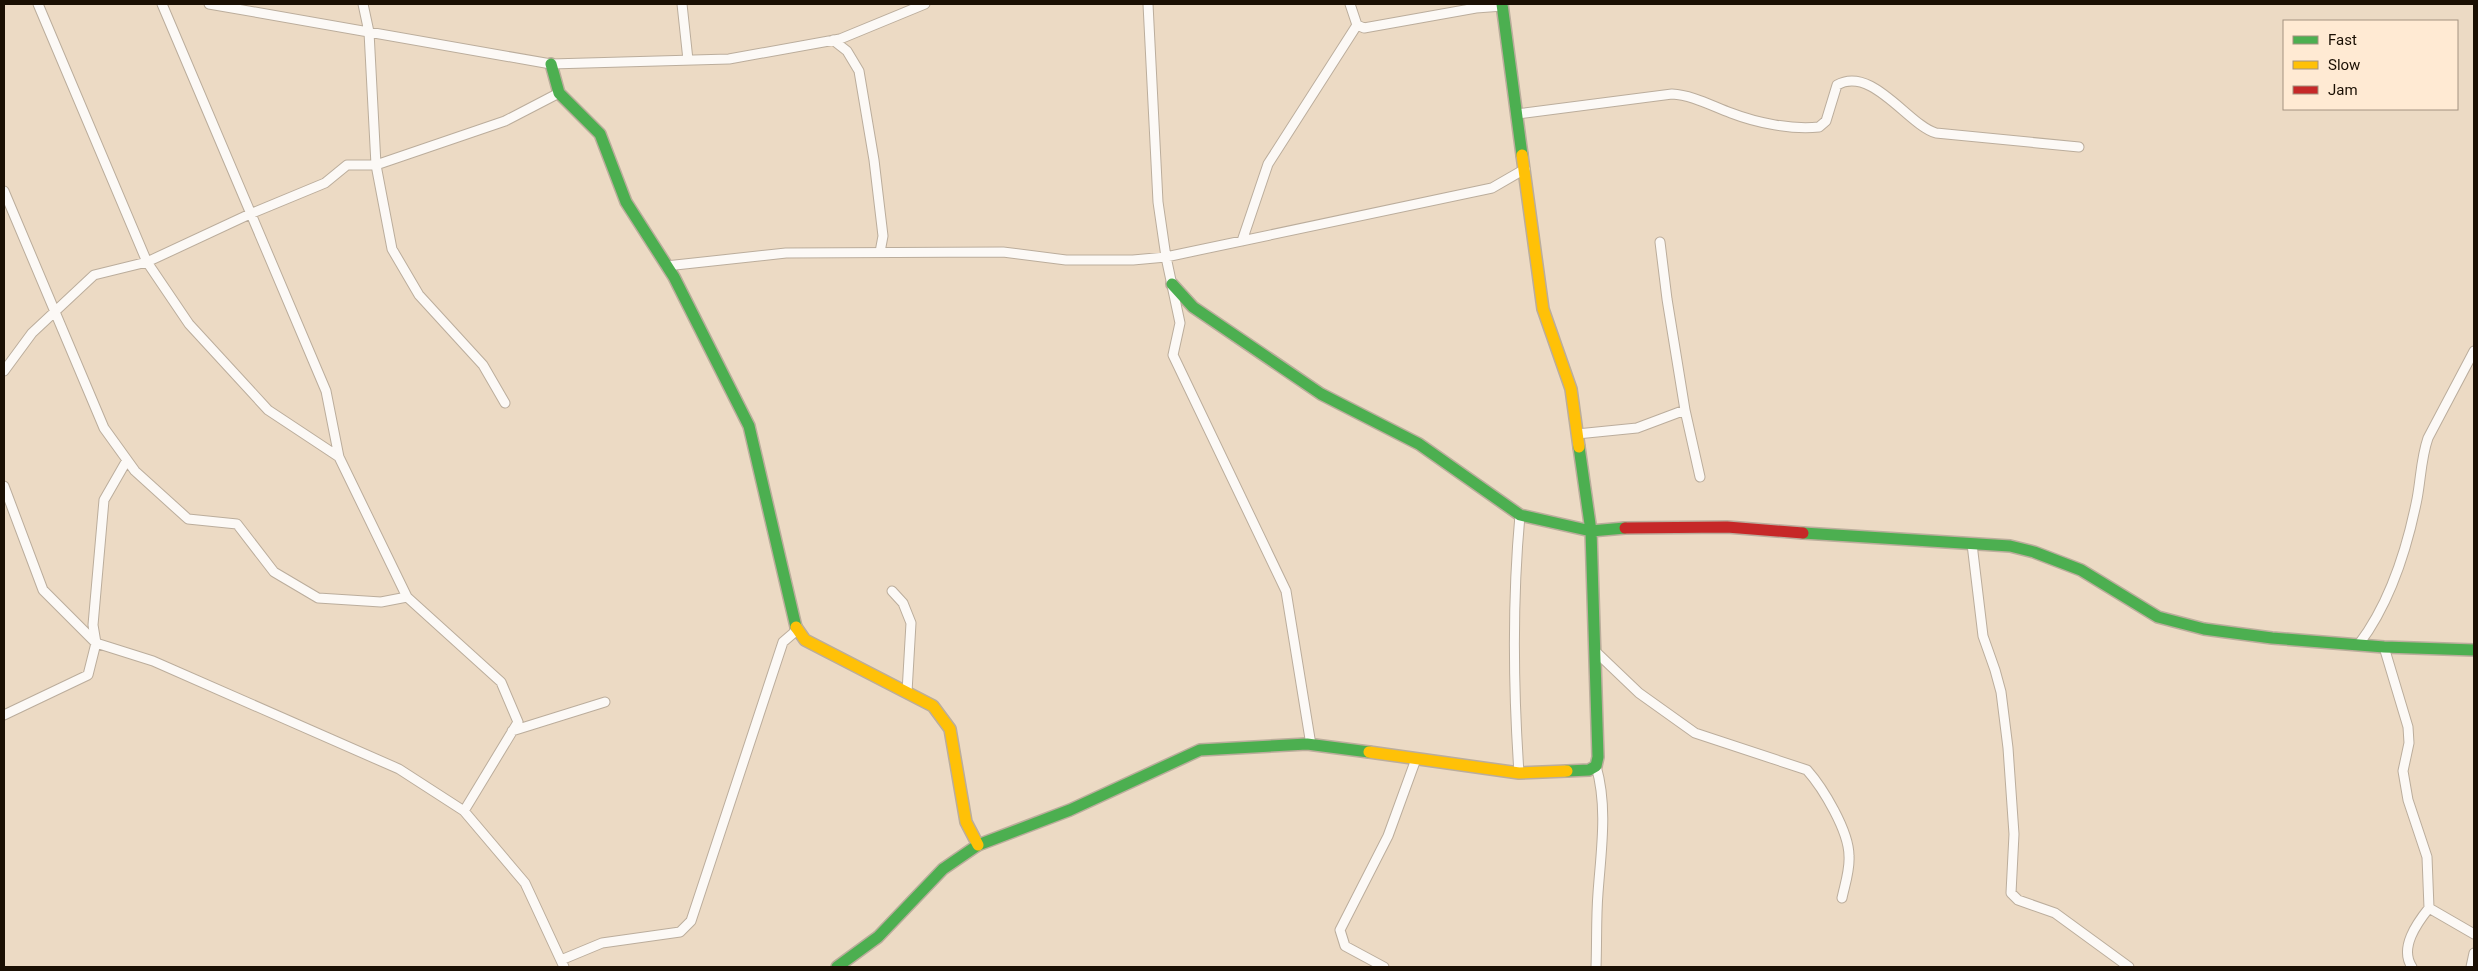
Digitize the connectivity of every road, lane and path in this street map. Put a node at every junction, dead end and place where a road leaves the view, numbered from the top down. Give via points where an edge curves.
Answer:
1 (38, 4) edge
2 (162, 4) edge
3 (209, 4) edge
4 (363, 4) edge
5 (682, 4) edge
6 (1148, 4) edge
7 (1350, 4) edge
8 (921, 5) edge
9 (1502, 5) edge
10 (1357, 25) junction
11 (369, 32) junction
12 (833, 40) junction
13 (688, 60) junction
14 (552, 64) junction
15 (559, 92) junction
16 (1517, 114) junction
17 (2079, 147) dead end
18 (376, 165) junction
19 (1525, 169) junction
20 (4, 191) edge
21 (250, 214) junction
22 (1242, 241) junction
23 (1660, 242) dead end
24 (880, 252) junction
25 (1166, 257) junction
26 (147, 262) junction
27 (666, 266) junction
28 (1172, 284) junction
29 (54, 312) junction
30 (2474, 351) edge
31 (4, 371) edge
32 (505, 403) dead end
33 (1685, 410) junction
34 (1577, 434) junction
35 (340, 457) junction
36 (126, 460) junction
37 (1700, 477) dead end
38 (4, 486) edge
39 (1520, 515) junction
40 (1591, 531) junction
41 (1972, 544) junction
42 (892, 591) dead end
43 (407, 597) junction
44 (797, 630) junction
45 (96, 643) junction
46 (2359, 644) junction
47 (2384, 647) junction
48 (2474, 650) edge
49 (1595, 652) junction
50 (907, 692) junction
51 (605, 702) dead end
52 (4, 715) edge
53 (512, 731) junction
54 (1311, 745) junction
55 (1416, 759) junction
56 (1596, 766) junction
57 (1519, 773) junction
58 (464, 811) junction
59 (978, 845) junction
60 (1842, 898) dead end
61 (2429, 908) junction
62 (2474, 934) edge
63 (2474, 953) edge
64 (563, 964) edge
65 (837, 967) edge
66 (1384, 967) edge
67 (1596, 967) edge
68 (2129, 967) edge
69 (2412, 967) edge
70 (2471, 967) edge

1 - 26 street
2 - 21 street
3 - 11 street
4 - 11 street
5 - 13 street
6 - 25 street via 1158,202
7 - 10 street
8 - 12 street
9 - 10 street via 1364,28
9 - 16 street
10 - 22 street via 1268,164
11 - 14 street
11 - 18 street
12 - 13 street via 729,59
12 - 24 street via 847,50 860,71 883,236
13 - 14 street
14 - 15 street
15 - 18 street via 505,121
15 - 27 street via 600,134 626,202
16 - 17 street via 1672,94 1734,115 1776,124 1819,127 1826,121 1837,84 1850,80 1883,93 1924,128 1936,133
16 - 19 street
18 - 21 street via 347,165 325,183
18 - 32 street via 392,249 419,295 483,365
19 - 22 street via 1492,188
19 - 34 street via 1543,309 1570,389
20 - 29 street
21 - 26 street
21 - 35 street via 326,391
22 - 25 street
23 - 33 street
24 - 25 street via 1003,252 1066,260
24 - 27 street via 786,253
25 - 28 street
26 - 29 street via 94,275
26 - 35 street via 189,324 268,410
27 - 44 street via 749,426
28 - 39 street via 1193,307 1321,394 1418,444
28 - 54 street via 1180,323 1173,355 1286,591
29 - 31 street via 32,333
29 - 36 street via 104,428
30 - 46 street via 2428,438 2410,529 2390,589
33 - 34 street via 1637,428
33 - 37 street
34 - 40 street
35 - 43 street
36 - 43 street via 188,518 237,524 274,572 318,598 380,602
36 - 45 street via 104,500 93,625
38 - 45 street via 43,590
39 - 40 street
39 - 57 street via 1514,581
40 - 41 street via 1727,526 1906,542
40 - 49 street
41 - 46 street via 2010,546 2059,561 2081,570 2158,617 2174,622 2225,633
41 - 68 street via 1983,636 2001,692 2008,748 2014,834 2011,893 2018,900 2055,913
42 - 50 street via 904,603 911,623
43 - 53 street via 500,682 518,722
44 - 50 street via 805,640
44 - 64 street via 782,642 691,921 680,932 602,943
45 - 52 street via 88,675
45 - 58 street via 153,661 399,769
46 - 47 street
47 - 48 street
47 - 61 street via 2408,727 2409,743 2403,771 2408,800 2427,857
49 - 56 street
49 - 60 street via 1639,693 1695,733 1807,770 1819,784 1848,845
50 - 59 street via 933,706 950,729 966,822
51 - 53 street
53 - 58 street
54 - 55 street
54 - 59 street via 1200,750 1070,810
55 - 57 street
55 - 66 street via 1388,836 1340,930 1346,946
56 - 57 street via 1589,770
56 - 67 street via 1602,800 1603,844
58 - 64 street via 525,883
59 - 65 street via 943,869 878,937
61 - 62 street
61 - 69 street via 2411,936 2407,954
63 - 70 street

